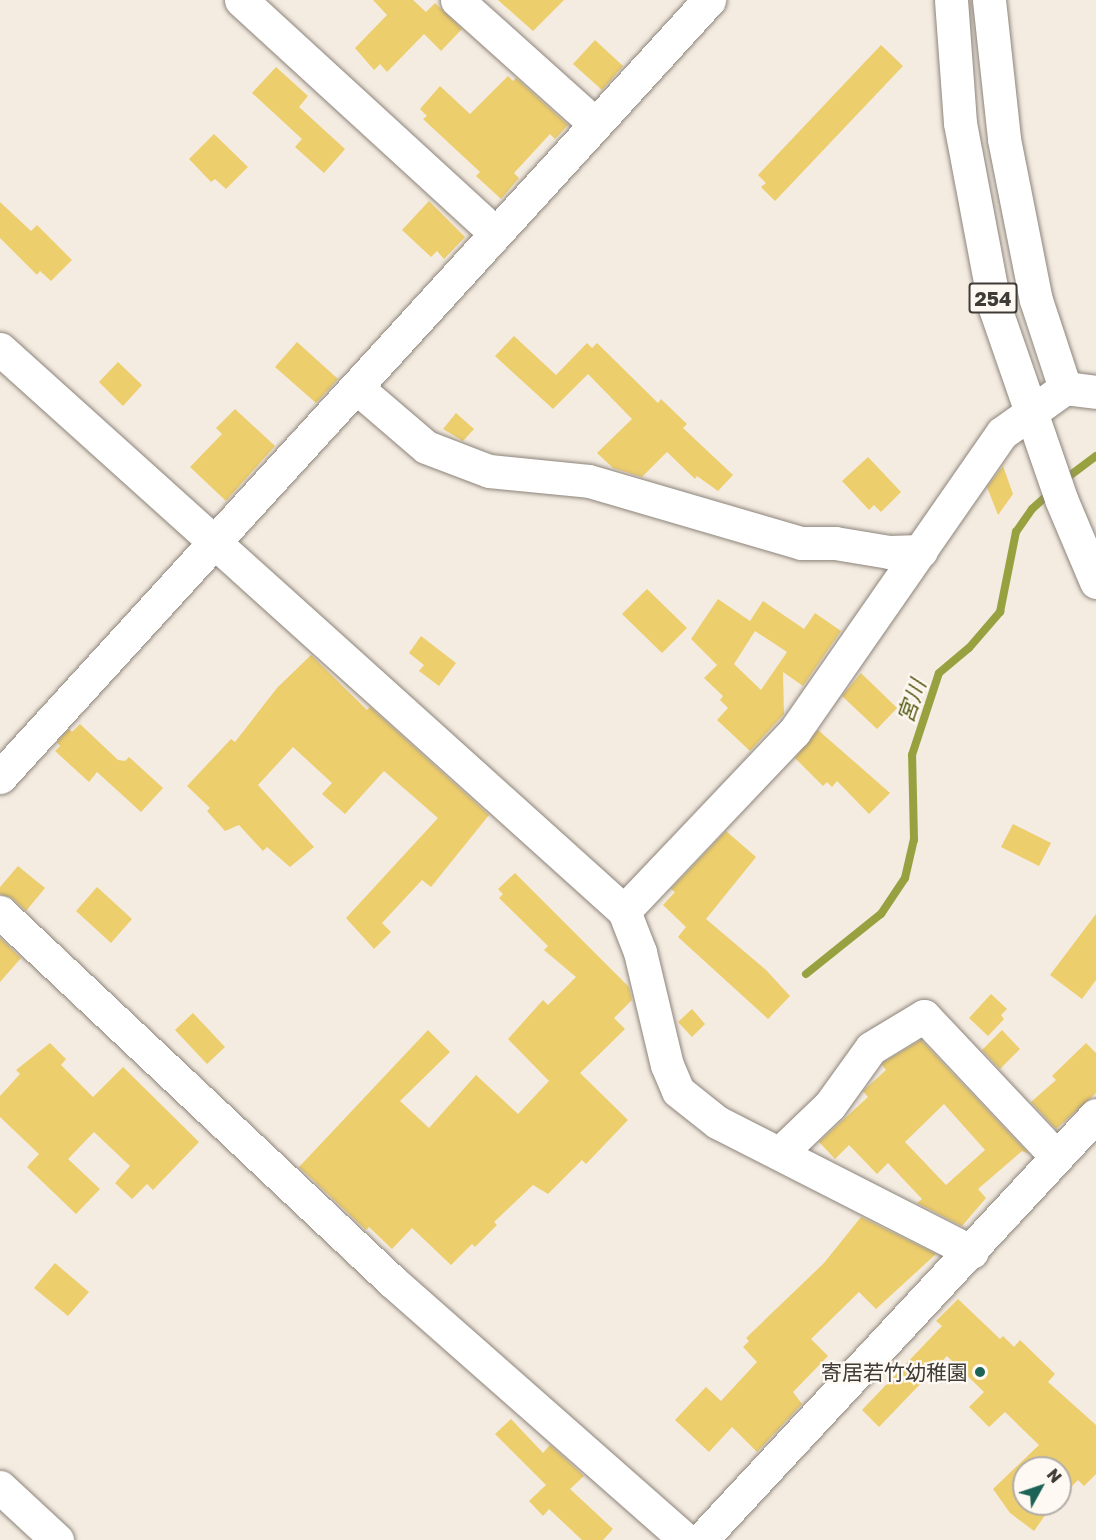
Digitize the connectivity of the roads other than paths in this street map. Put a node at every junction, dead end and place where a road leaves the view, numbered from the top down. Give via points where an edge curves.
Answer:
1 (241, 0) edge
2 (457, 0) edge
3 (709, 0) edge
4 (951, 0) edge
5 (989, 0) edge
6 (596, 124) junction
7 (495, 233) junction
8 (0, 349) edge
9 (356, 387) junction
10 (1081, 390) edge
11 (1029, 412) junction
12 (214, 544) junction
13 (921, 550) junction
14 (1096, 582) edge
15 (0, 777) edge
16 (624, 911) junction
17 (0, 912) edge
18 (1096, 1115) edge
19 (780, 1153) junction
20 (1056, 1156) junction
21 (972, 1252) junction
22 (0, 1487) edge
23 (715, 1534) edge
24 (57, 1540) edge
25 (686, 1540) edge

1 - 7 main road
2 - 6 main road
3 - 6 main road
4 - 11 main road, 254 via 960,123 984,250 995,308
5 - 10 main road via 1004,139 1036,300
6 - 7 main road
7 - 9 main road
8 - 12 main road
9 - 12 main road
9 - 13 main road via 426,447 489,471 589,481 801,543 835,543 889,552
10 - 11 main road
11 - 13 main road via 1002,433
11 - 14 main road, 254
12 - 15 main road
12 - 16 main road
13 - 16 main road via 794,732
16 - 19 main road via 640,952 667,1065 678,1091 717,1122
17 - 25 main road via 392,1281
18 - 20 main road
19 - 20 main road via 830,1105 871,1048 924,1016
19 - 21 main road
20 - 21 main road
21 - 23 main road
22 - 24 main road

